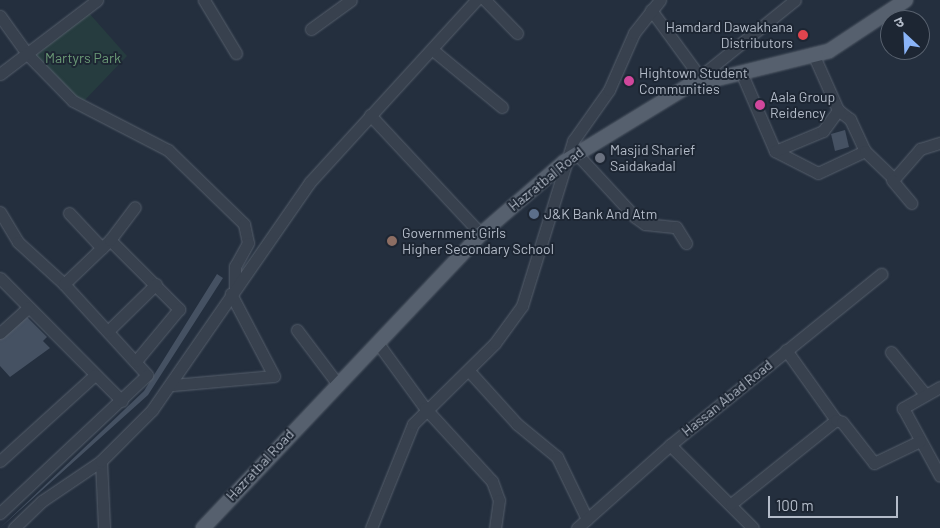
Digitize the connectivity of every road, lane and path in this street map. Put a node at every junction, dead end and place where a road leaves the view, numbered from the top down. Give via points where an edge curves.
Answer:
1 (97, 0) edge
2 (204, 0) edge
3 (350, 0) edge
4 (485, 0) edge
5 (660, 0) edge
6 (795, 0) edge
7 (906, 0) edge
8 (470, 3) edge
9 (651, 10) junction
10 (0, 16) edge
11 (311, 29) dead end
12 (517, 33) dead end
13 (434, 51) junction
14 (236, 53) dead end
15 (28, 55) junction
16 (814, 56) junction
17 (741, 72) junction
18 (0, 74) edge
19 (694, 82) junction
20 (502, 107) dead end
21 (838, 110) junction
22 (370, 116) junction
23 (940, 143) edge
24 (775, 151) junction
25 (865, 151) junction
26 (576, 153) junction
27 (564, 162) junction
28 (892, 180) junction
29 (911, 203) dead end
30 (135, 208) dead end
31 (0, 212) edge
32 (69, 213) dead end
33 (481, 234) junction
34 (686, 242) dead end
35 (106, 244) junction
36 (881, 274) dead end
37 (0, 278) edge
38 (64, 284) junction
39 (156, 284) junction
40 (233, 291) junction
41 (28, 308) junction
42 (296, 330) dead end
43 (108, 331) junction
44 (0, 333) edge
45 (376, 342) junction
46 (786, 350) junction
47 (890, 352) dead end
48 (136, 361) junction
49 (469, 371) junction
50 (95, 375) junction
51 (337, 383) junction
52 (173, 385) junction
53 (940, 387) edge
54 (924, 393) junction
55 (122, 401) junction
56 (424, 408) junction
57 (836, 420) junction
58 (920, 441) junction
59 (670, 445) junction
60 (0, 461) edge
61 (101, 461) junction
62 (940, 476) edge
63 (731, 504) junction
64 (0, 513) edge
65 (587, 519) junction
66 (14, 528) edge
67 (104, 528) edge
68 (203, 528) edge
69 (371, 528) edge
70 (495, 528) edge
71 (577, 528) edge
72 (753, 528) edge

1 - 15 street
2 - 14 street
3 - 11 street
4 - 12 street
5 - 9 street
6 - 19 street
7 - 16 main road, Hazratbal Road
8 - 13 street
9 - 19 street
9 - 27 street via 634,33 609,90 578,130
10 - 15 street
13 - 20 street
13 - 22 street
15 - 18 street
15 - 40 street via 73,101 177,157 244,224 248,243 235,266
16 - 17 main road, Hazratbal Road
16 - 21 street
17 - 19 main road, Hazratbal Road
17 - 24 street
19 - 26 main road, Hazratbal Road
21 - 24 street via 823,131
21 - 25 street via 850,118
22 - 33 street
22 - 40 street via 310,182
23 - 28 street via 920,149
24 - 25 street via 818,173
25 - 28 street
26 - 27 main road, Hazratbal Road
26 - 34 street via 635,217 645,224 676,226
27 - 33 main road, Hazratbal Road
27 - 49 street via 522,306
28 - 29 street
30 - 35 street
31 - 38 street via 18,242
32 - 35 street
33 - 45 main road, Hazratbal Road
35 - 38 street
35 - 39 street
36 - 46 street, Hassan Abad Road
37 - 41 street
38 - 43 street
39 - 43 street
39 - 48 street via 179,309
40 - 52 street
40 - 52 street via 276,378
41 - 44 street
41 - 50 street
42 - 51 street
43 - 48 street
45 - 51 main road, Hazratbal Road
45 - 56 street
46 - 57 street
46 - 59 street, Hassan Abad Road
47 - 54 street
48 - 55 street via 146,378
49 - 56 street
49 - 65 street via 517,424 557,457
50 - 55 street
50 - 60 street
51 - 68 main road, Hazratbal Road
52 - 61 street
53 - 54 street
54 - 58 street via 903,408
55 - 64 street via 35,476
56 - 69 street via 404,440
56 - 70 street via 492,481 499,500
57 - 58 street via 842,422 874,463
57 - 63 street
58 - 62 street
59 - 63 street
59 - 65 street, Hassan Abad Road
61 - 66 street via 42,501
61 - 67 street
63 - 72 street
65 - 71 street, Hassan Abad Road

